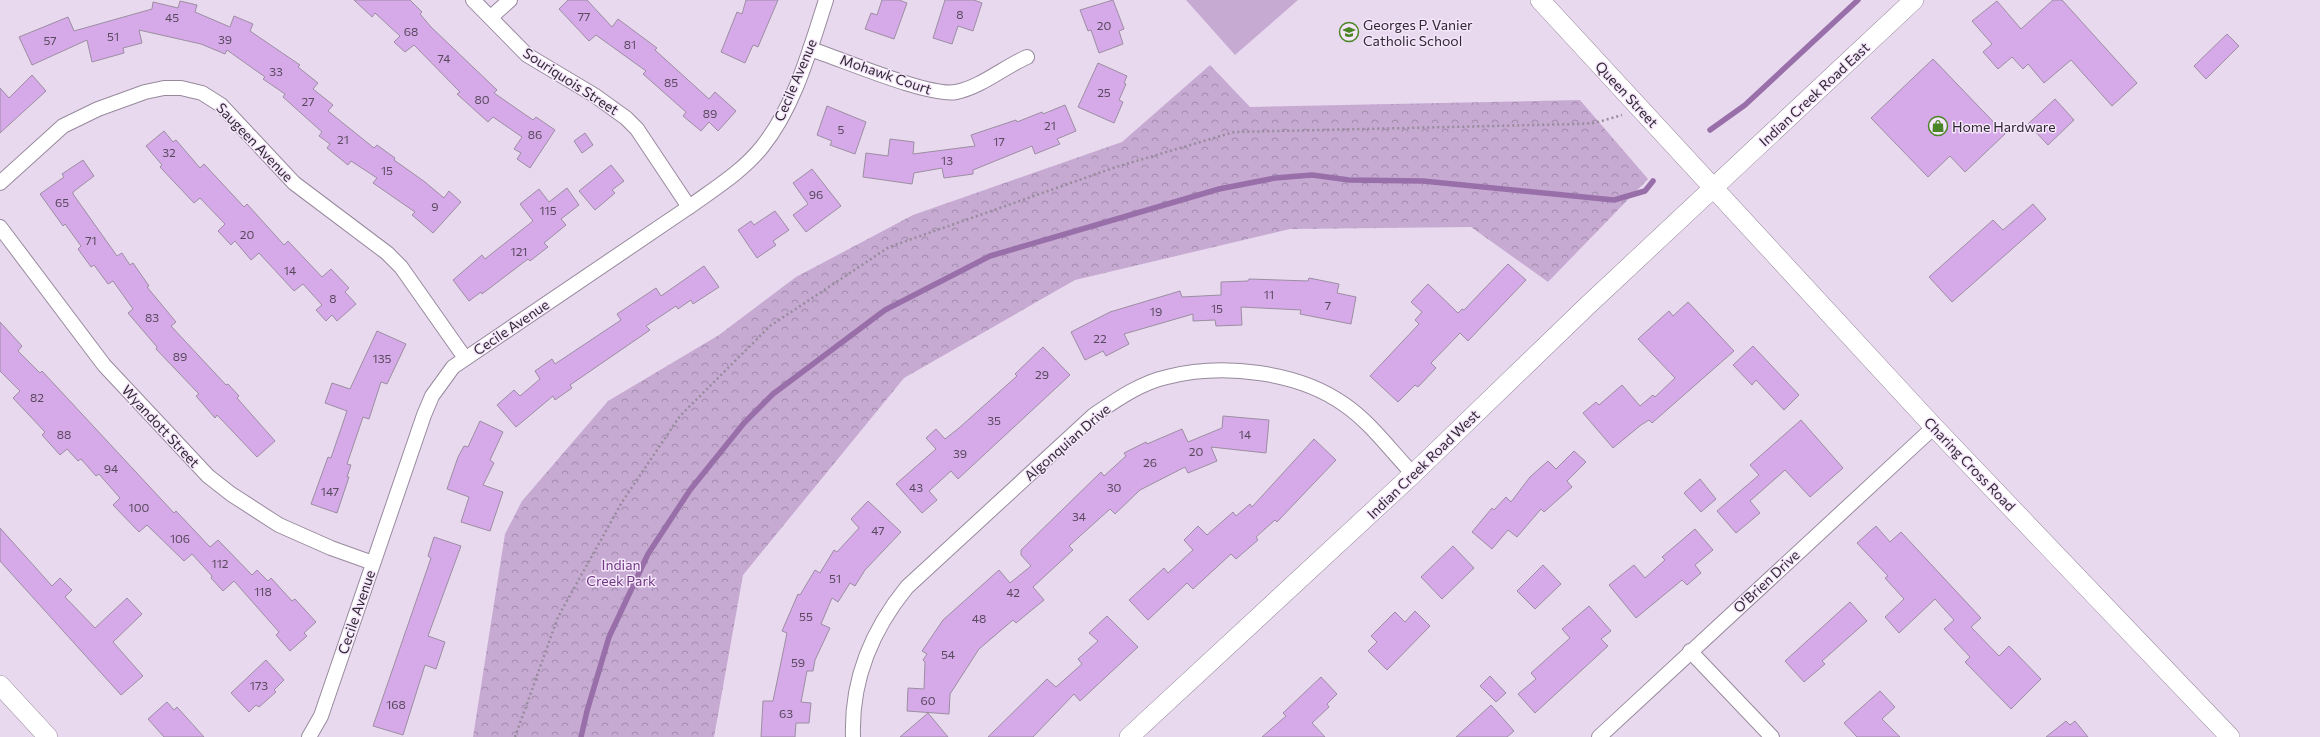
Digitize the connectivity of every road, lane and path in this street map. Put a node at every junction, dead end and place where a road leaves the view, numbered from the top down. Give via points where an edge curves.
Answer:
1 (473, 0) edge
2 (510, 0) edge
3 (826, 0) edge
4 (1540, 0) edge
5 (1914, 0) edge
6 (491, 17) junction
7 (810, 49) junction
8 (1027, 57) dead end
9 (1645, 113) junction
10 (0, 183) edge
11 (1714, 187) junction
12 (689, 207) junction
13 (0, 227) edge
14 (465, 358) junction
15 (1934, 427) junction
16 (1413, 474) junction
17 (373, 563) junction
18 (1690, 651) junction
19 (0, 685) edge
20 (48, 737) edge
21 (309, 737) edge
22 (514, 737) edge
23 (853, 737) edge
24 (1129, 737) edge
25 (1599, 737) edge
26 (1772, 737) edge
27 (2230, 737) edge

1 - 6 street, Souriquois Street
2 - 6 street
3 - 7 street, Cecile Avenue
4 - 9 main road, Queen Street
5 - 11 main road, Indian Creek Road East
6 - 12 street, Souriquois Street via 527,55 594,94 626,118 637,130
7 - 8 street, Mohawk Court via 945,93 968,88
7 - 12 street, Cecile Avenue via 789,102 762,147 719,186
9 - 11 main road, Queen Street
9 - 22 path via 1577,124 1234,132 1116,167 888,248 770,326 680,416 622,502 558,617
10 - 14 street, Saugeen Avenue via 63,126 98,109 164,88 181,88 202,93 221,104 294,183 376,242 401,267
11 - 15 main road, Charing Cross Road
11 - 16 main road, Indian Creek Road West
12 - 14 street, Cecile Avenue
13 - 17 street, Wyandott Street via 104,365 208,476 279,525
14 - 17 street, Cecile Avenue via 452,367 432,396
15 - 18 street, O'Brien Drive
15 - 27 main road, Charing Cross Road
16 - 23 street, Algonquian Drive via 1353,411 1330,396 1300,383 1265,373 1222,371 1167,377 1144,385 1094,415 907,587 892,605 862,667 854,702
16 - 24 main road, Indian Creek Road West
17 - 21 street, Cecile Avenue via 321,716
18 - 25 street, O'Brien Drive
18 - 26 street
19 - 20 main road

